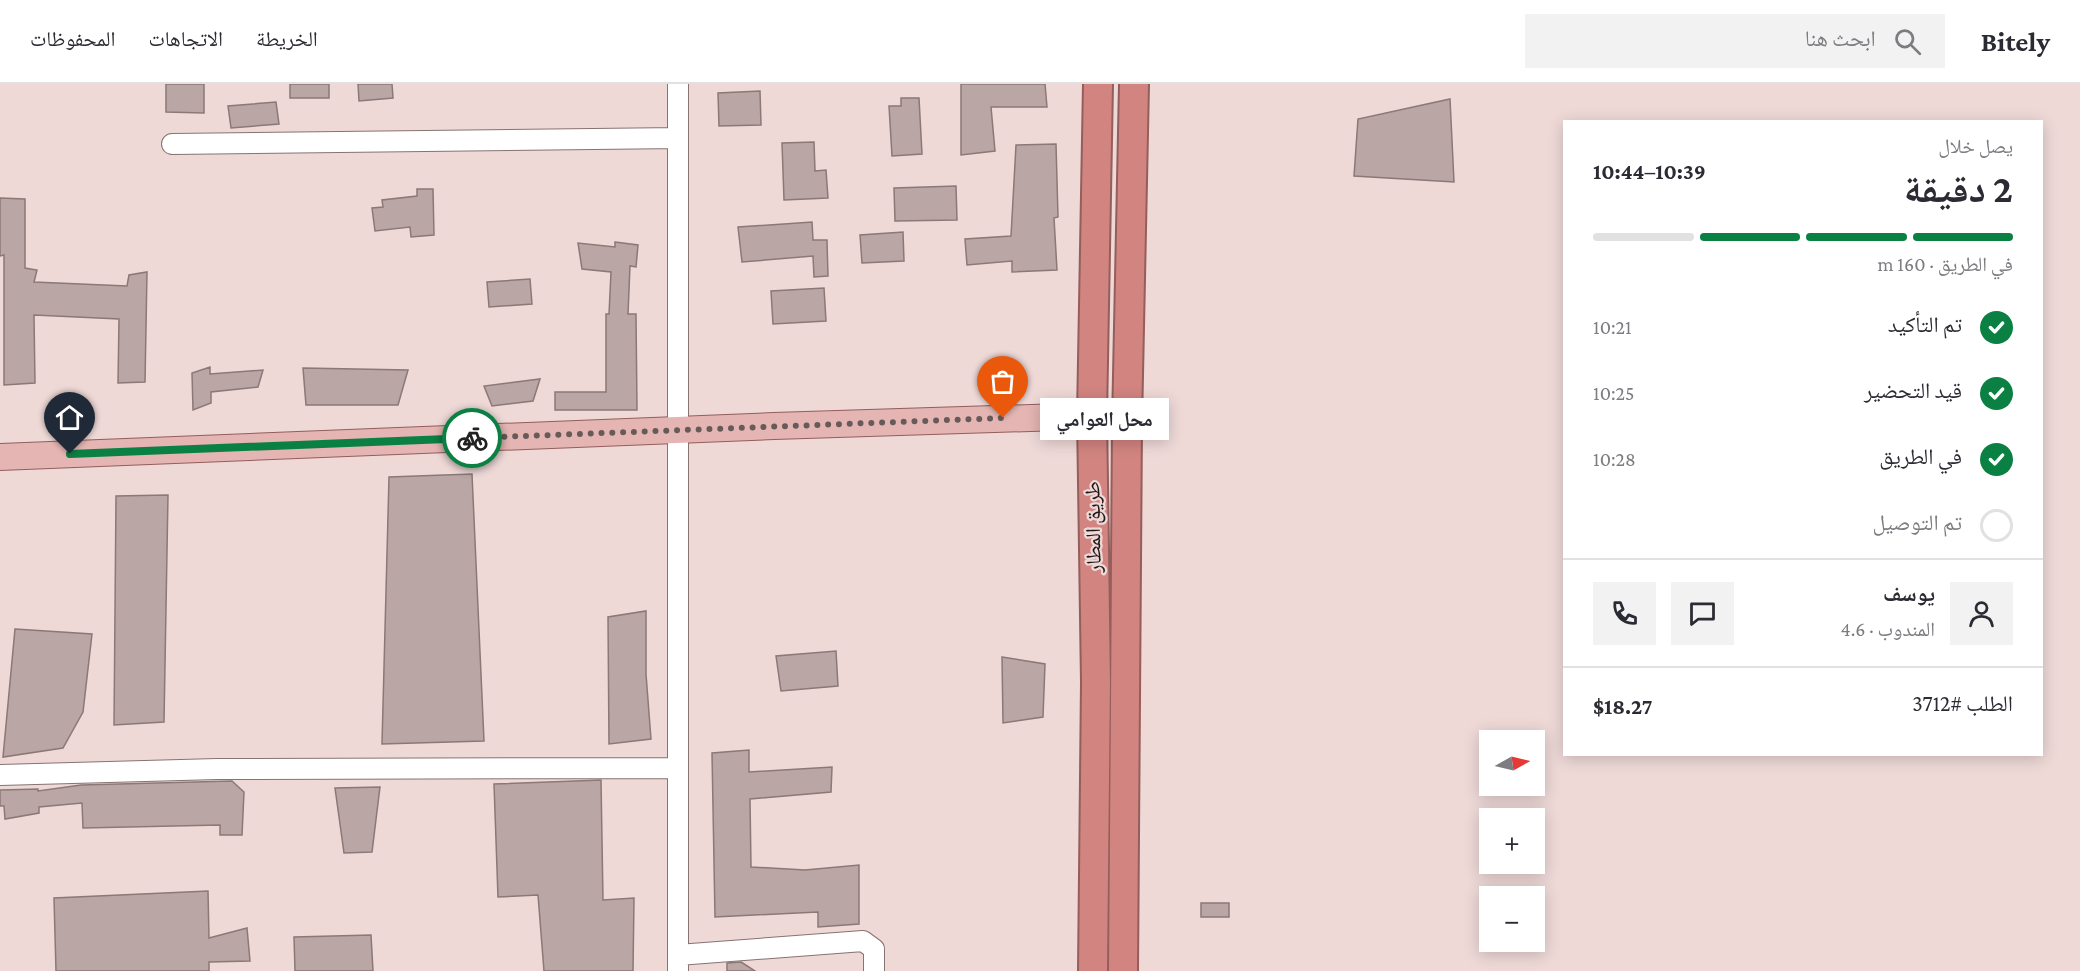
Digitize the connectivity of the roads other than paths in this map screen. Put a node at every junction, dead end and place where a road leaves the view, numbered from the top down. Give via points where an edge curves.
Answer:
1 (678, 84) edge
2 (1098, 84) edge
3 (1134, 84) edge
4 (678, 138) junction
5 (172, 144) dead end
6 (1092, 416) junction
7 (679, 429) junction
8 (0, 457) edge
9 (678, 768) junction
10 (0, 775) edge
11 (678, 963) edge
12 (874, 971) edge
13 (1093, 971) edge
14 (1123, 971) edge

1 - 4 street
2 - 6 highway, طريق المطار
3 - 14 highway, طريق المطار
4 - 5 street
4 - 7 street
6 - 7 main road
6 - 13 highway, طريق المطار via 1096,682
7 - 8 main road
7 - 9 street
9 - 10 street via 217,769
9 - 11 street
11 - 12 street via 863,942 874,949

